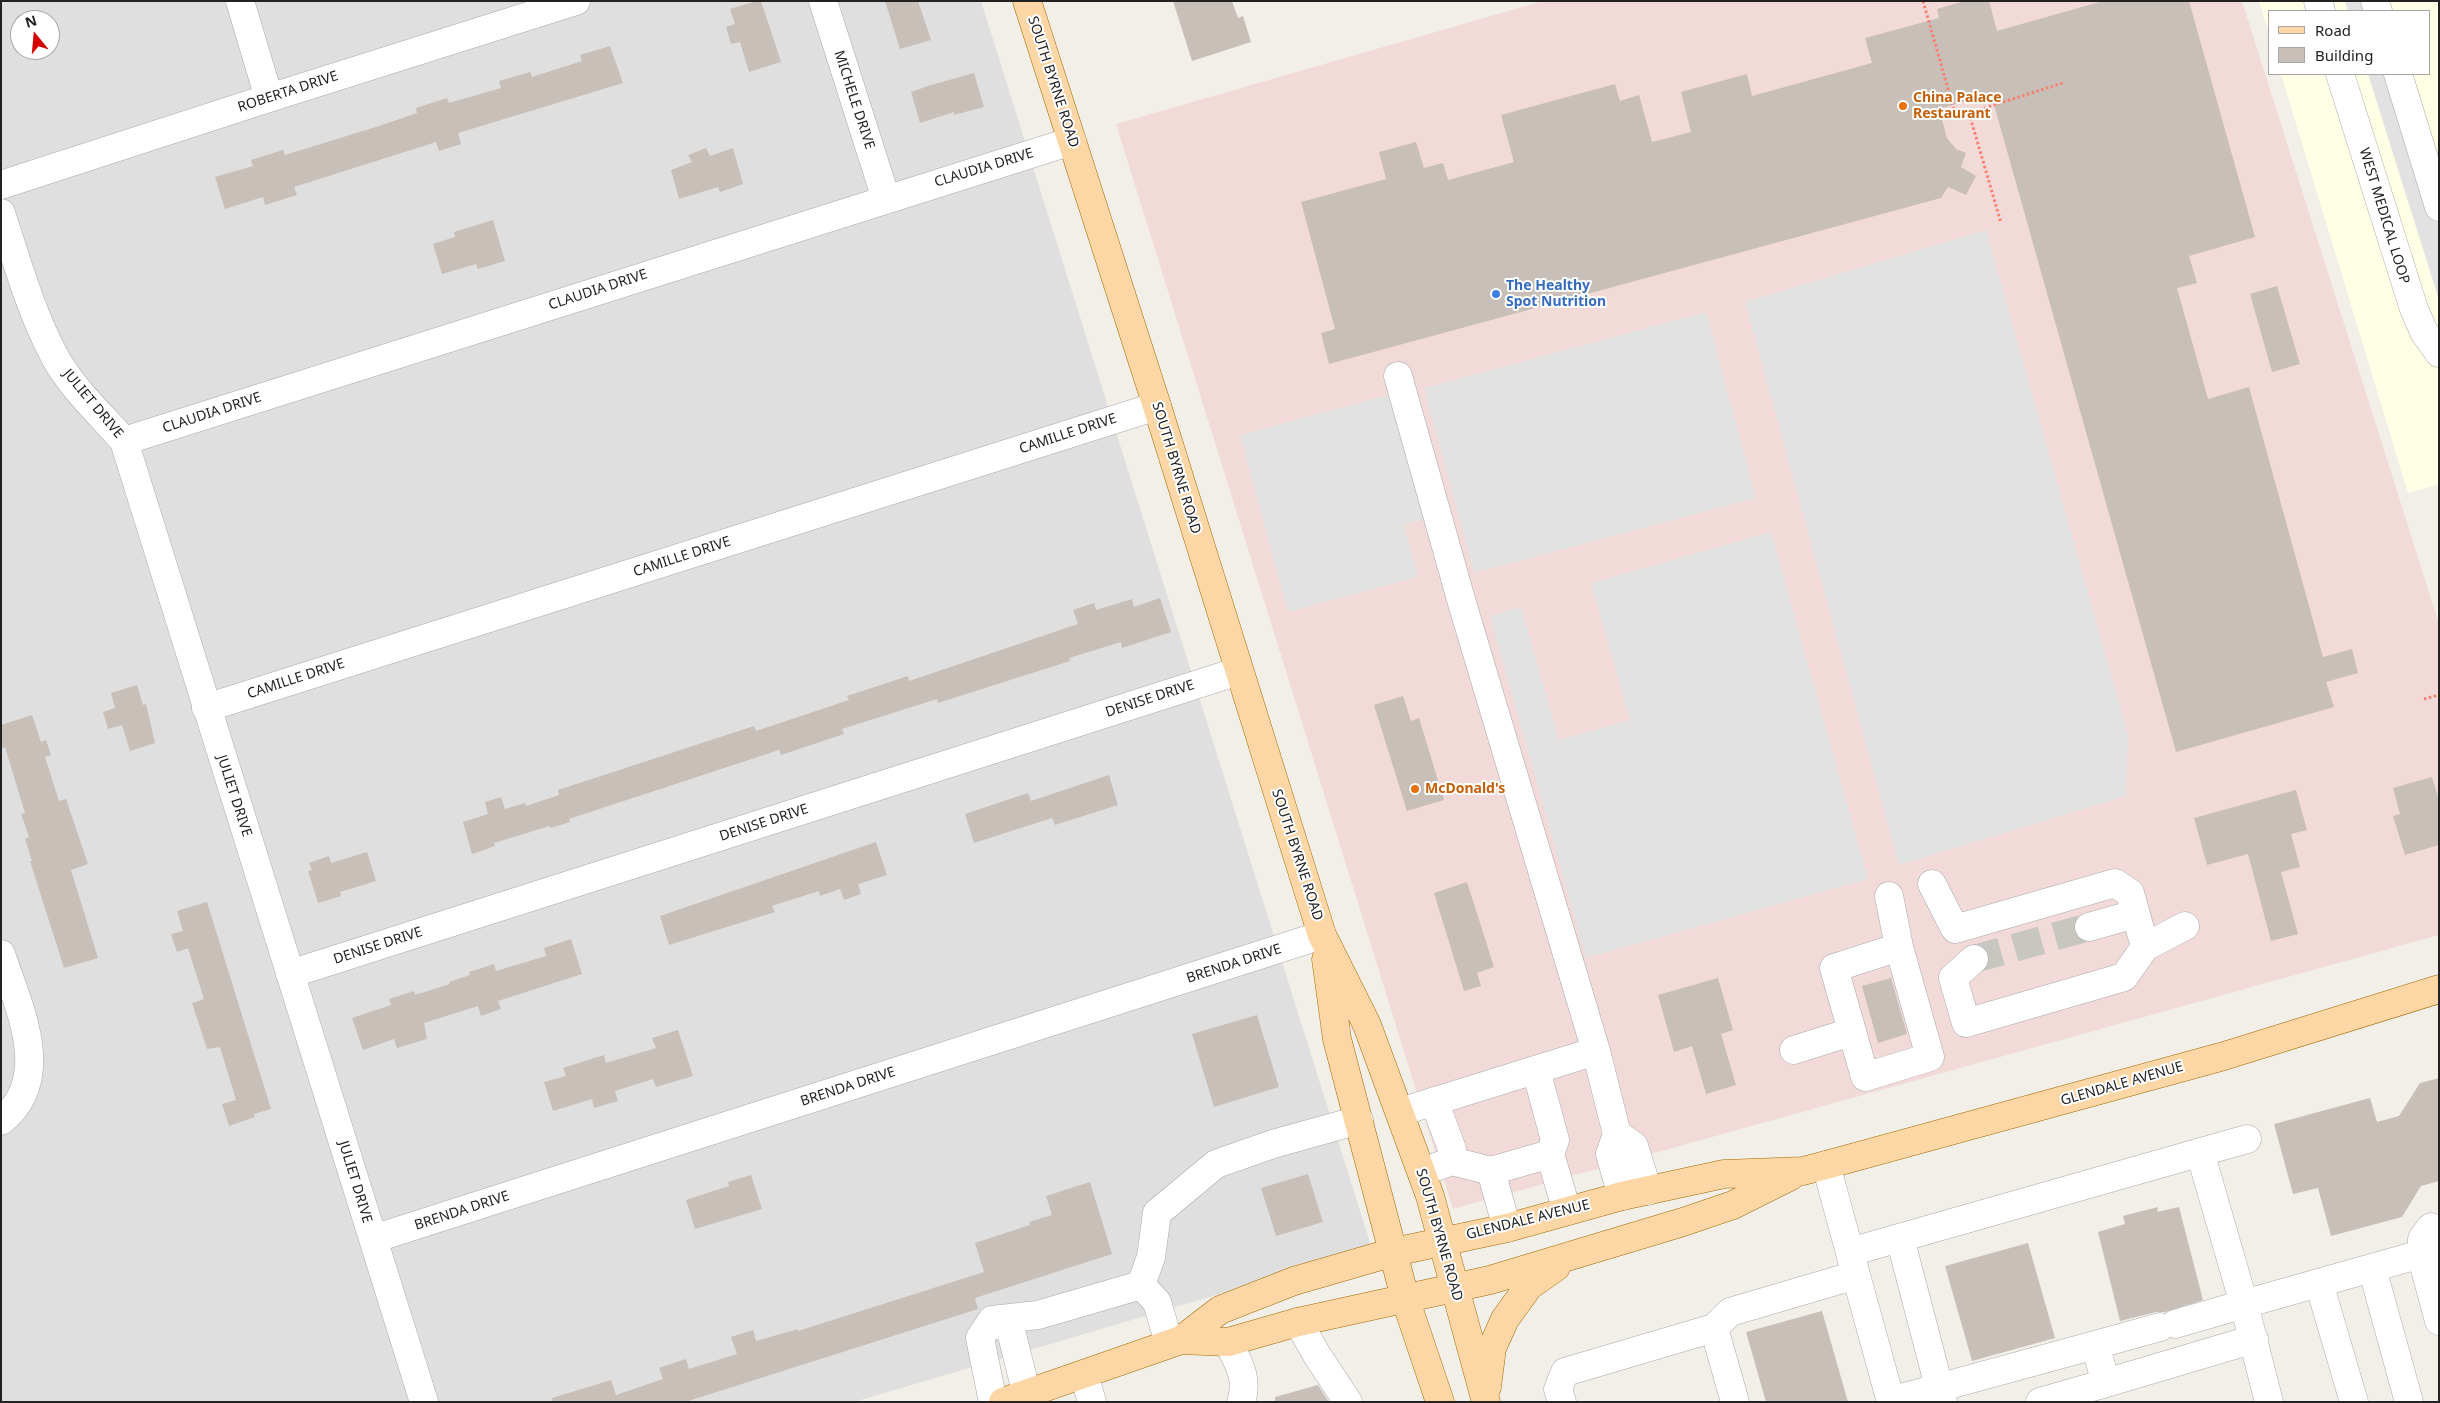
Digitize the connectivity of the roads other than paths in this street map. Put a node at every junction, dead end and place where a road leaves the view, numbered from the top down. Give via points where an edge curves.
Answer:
1 (240, 1) edge
2 (576, 1) edge
3 (823, 1) edge
4 (1028, 1) edge
5 (533, 8) edge
6 (2340, 75) edge
7 (2398, 75) edge
8 (269, 98) junction
9 (1072, 141) junction
10 (1, 185) edge
11 (886, 199) junction
12 (2439, 207) edge
13 (1, 213) edge
14 (2439, 353) edge
15 (1398, 376) dead end
16 (1157, 406) junction
17 (124, 441) junction
18 (1238, 671) junction
19 (206, 708) junction
20 (1932, 884) dead end
21 (1889, 896) dead end
22 (2135, 914) junction
23 (2185, 926) dead end
24 (2089, 928) tunnel mouth
25 (1322, 936) junction
26 (2145, 947) junction
27 (1892, 949) junction
28 (1, 954) edge
29 (1974, 959) tunnel mouth
30 (290, 974) junction
31 (2439, 989) edge
32 (1851, 1032) junction
33 (1794, 1050) dead end
34 (1596, 1051) junction
35 (1861, 1066) junction
36 (1536, 1070) junction
37 (1434, 1101) junction
38 (1400, 1112) junction
39 (2, 1120) edge
40 (1359, 1120) junction
41 (2247, 1139) dead end
42 (2200, 1152) junction
43 (1550, 1154) junction
44 (1452, 1161) junction
45 (1814, 1168) junction
46 (1491, 1171) junction
47 (1423, 1172) junction
48 (1635, 1194) junction
49 (1567, 1211) junction
50 (1507, 1228) junction
51 (1900, 1238) junction
52 (373, 1239) junction
53 (1442, 1240) junction
54 (2430, 1243) edge
55 (1394, 1252) junction
56 (1571, 1256) junction
57 (2372, 1268) junction
58 (1856, 1273) junction
59 (2319, 1283) junction
60 (1141, 1285) junction
61 (1454, 1287) junction
62 (1405, 1298) junction
63 (2244, 1304) junction
64 (992, 1320) junction
65 (1722, 1320) junction
66 (2439, 1321) edge
67 (1298, 1322) junction
68 (2254, 1339) junction
69 (1175, 1342) junction
70 (1228, 1342) junction
71 (2096, 1345) junction
72 (1084, 1375) junction
73 (2106, 1383) junction
74 (1941, 1395) edge
75 (1015, 1398) edge
76 (1486, 1400) edge
77 (2263, 1400) edge
78 (1253, 1401) edge
79 (1890, 1401) edge
80 (424, 1402) edge
81 (993, 1402) edge
82 (1092, 1402) edge
83 (1348, 1402) edge
84 (1440, 1402) edge
85 (1562, 1402) edge
86 (1736, 1402) edge
87 (2040, 1402) edge
88 (2354, 1402) edge
89 (2409, 1402) edge

1 - 8 street
2 - 5 street, ROBERTA DRIVE
3 - 11 street, MICHELE DRIVE
4 - 9 main road, SOUTH BYRNE ROAD
5 - 8 street, ROBERTA DRIVE
6 - 14 street, WEST MEDICAL LOOP via 2414,309 2424,332
7 - 12 street
8 - 10 street, ROBERTA DRIVE
9 - 11 street, CLAUDIA DRIVE
9 - 16 main road, SOUTH BYRNE ROAD
11 - 17 street, CLAUDIA DRIVE
13 - 17 street, JULIET DRIVE via 30,302 57,360 72,383
15 - 34 street
16 - 18 main road, SOUTH BYRNE ROAD
16 - 19 street, CAMILLE DRIVE
17 - 19 street, JULIET DRIVE
18 - 25 main road, SOUTH BYRNE ROAD
18 - 30 street, DENISE DRIVE
19 - 30 street, JULIET DRIVE
20 - 22 street via 1955,929 2115,883 2130,893
21 - 27 street
22 - 24 street
22 - 26 street
23 - 26 street
25 - 38 main road, SOUTH BYRNE ROAD via 1367,1025
25 - 40 main road, SOUTH BYRNE ROAD via 1337,1039
25 - 52 street, BRENDA DRIVE
26 - 29 street via 2124,977 1966,1023 1953,978
27 - 32 street via 1834,968
27 - 35 street via 1876,962 1849,972 1867,1049
27 - 35 street via 1930,1057 1864,1077
28 - 39 street via 30,1050 26,1083 18,1105
30 - 52 street, JULIET DRIVE
31 - 45 main road, GLENDALE AVENUE via 2224,1056
32 - 33 street
32 - 35 street
34 - 36 street
34 - 48 street via 1617,1134 1634,1146
36 - 37 street
36 - 43 street via 1556,1140
37 - 38 street
37 - 44 street via 1452,1149
38 - 47 main road, SOUTH BYRNE ROAD
40 - 55 main road, SOUTH BYRNE ROAD
40 - 60 street via 1216,1164 1158,1213 1151,1257
41 - 42 street
42 - 51 street
42 - 63 street
43 - 46 street
43 - 49 street
44 - 46 street
44 - 47 street
45 - 48 main road, GLENDALE AVENUE via 1724,1174
45 - 56 main road, GLENDALE AVENUE via 1733,1204
45 - 58 street
46 - 50 street
47 - 53 main road, SOUTH BYRNE ROAD
48 - 49 main road, GLENDALE AVENUE
49 - 50 main road, GLENDALE AVENUE
50 - 53 main road, GLENDALE AVENUE
51 - 58 street
51 - 74 street
52 - 80 street, JULIET DRIVE
53 - 55 main road, GLENDALE AVENUE
53 - 61 main road, SOUTH BYRNE ROAD
54 - 57 street
54 - 66 street
55 - 62 main road, SOUTH BYRNE ROAD
55 - 69 main road, GLENDALE AVENUE via 1294,1281 1220,1310
56 - 61 main road, GLENDALE AVENUE
56 - 76 main road via 1529,1286 1505,1319 1492,1348
57 - 59 street
57 - 89 street
58 - 65 street
58 - 79 street
59 - 63 street
59 - 88 street
60 - 64 street via 1038,1315
60 - 69 street via 1157,1302
61 - 62 main road, GLENDALE AVENUE
61 - 76 main road, SOUTH BYRNE ROAD
62 - 67 main road, GLENDALE AVENUE
62 - 84 main road, SOUTH BYRNE ROAD
63 - 68 street
63 - 71 street
64 - 75 street via 1011,1331
64 - 81 street via 980,1338
65 - 85 street via 1565,1372 1558,1389
65 - 86 street
67 - 70 main road, GLENDALE AVENUE
67 - 83 street via 1316,1356
68 - 73 street
68 - 77 street
69 - 70 main road, GLENDALE AVENUE
69 - 72 main road, GLENDALE AVENUE
70 - 78 street via 1241,1366 1245,1389
71 - 73 street
71 - 74 street
72 - 75 main road, GLENDALE AVENUE
72 - 82 street
73 - 87 street
74 - 79 street

